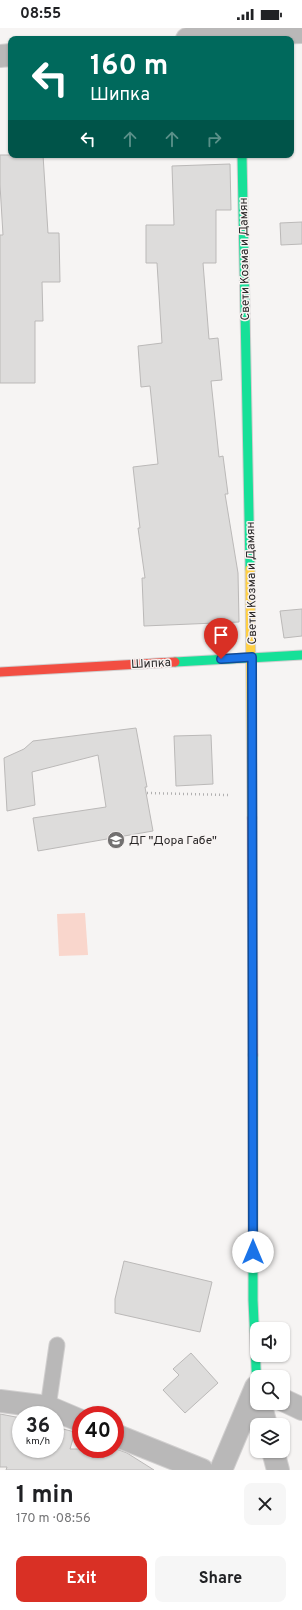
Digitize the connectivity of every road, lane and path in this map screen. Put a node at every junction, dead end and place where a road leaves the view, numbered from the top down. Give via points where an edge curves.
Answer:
1 (302, 32) edge
2 (240, 34) edge
3 (219, 36) edge
4 (242, 158) edge
5 (302, 655) edge
6 (252, 657) junction
7 (0, 672) edge
8 (147, 793) dead end
9 (252, 795) junction
10 (57, 1345) dead end
11 (257, 1370) edge
12 (0, 1401) edge
13 (290, 1403) edge
14 (40, 1406) edge
15 (48, 1406) edge
16 (250, 1409) edge
17 (302, 1409) edge
18 (124, 1438) edge
19 (275, 1458) edge
20 (202, 1470) edge
21 (221, 1470) edge
22 (278, 1470) edge

1 - 2 street
2 - 3 street
4 - 6 street, Свети Козма и Дамян
5 - 6 street, Шипка
6 - 7 street, Шипка
6 - 9 street, Свети Козма и Дамян
8 - 9 path
9 - 11 street, Свети Козма и Дамян via 253,1300
10 - 15 lane
12 - 14 street
13 - 17 street
16 - 21 street
18 - 20 street
19 - 22 street

